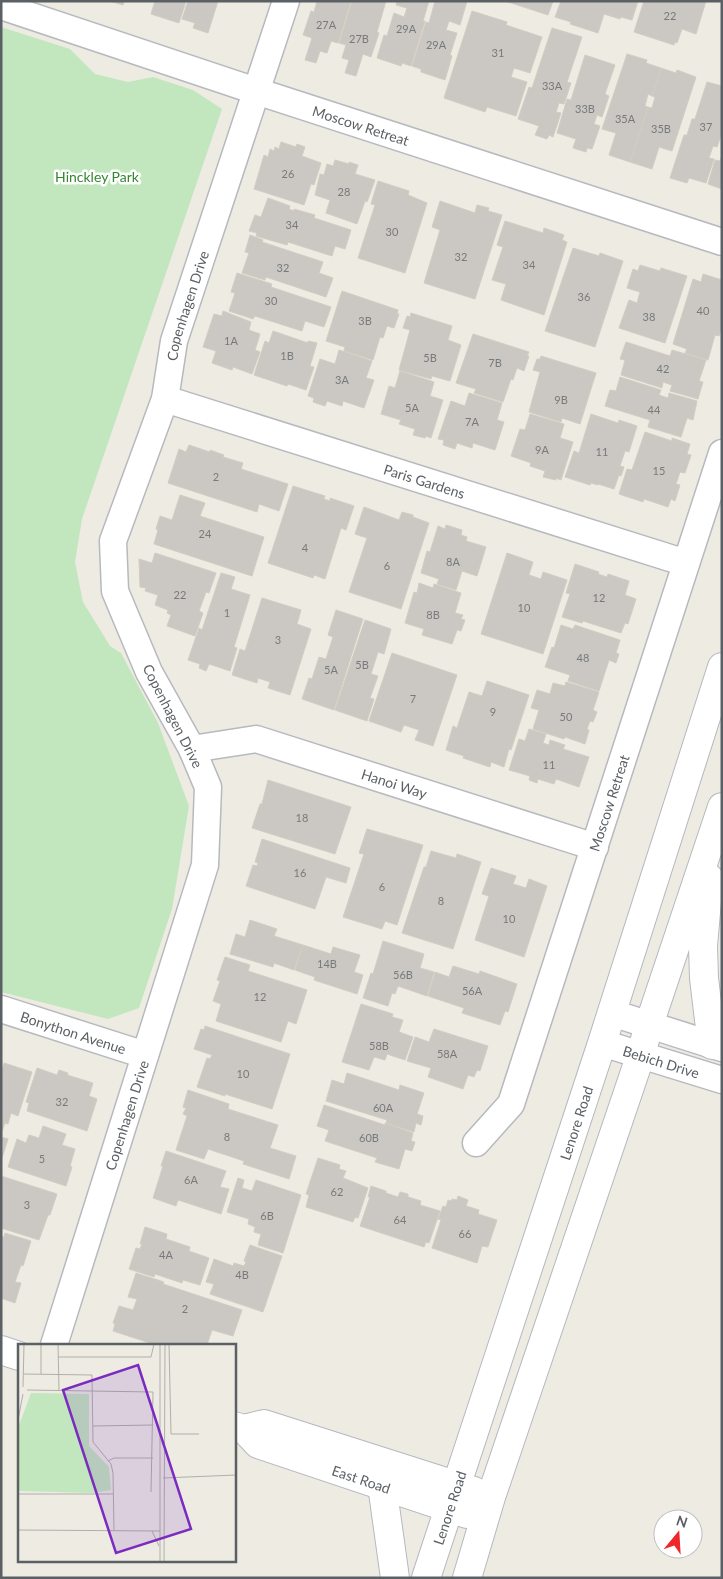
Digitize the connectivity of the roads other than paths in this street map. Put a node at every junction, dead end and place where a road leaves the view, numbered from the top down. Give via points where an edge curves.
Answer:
1 (286, 1) edge
2 (1, 6) edge
3 (256, 91) junction
4 (722, 242) edge
5 (165, 399) junction
6 (722, 453) edge
7 (686, 563) junction
8 (722, 667) edge
9 (192, 749) junction
10 (722, 807) edge
11 (711, 839) junction
12 (595, 847) junction
13 (1, 1009) edge
14 (612, 1013) junction
15 (649, 1025) junction
16 (602, 1042) junction
17 (717, 1047) edge
18 (641, 1054) junction
19 (145, 1055) junction
20 (722, 1080) edge
21 (476, 1143) dead end
22 (54, 1344) edge
23 (1, 1350) edge
24 (18, 1356) edge
25 (239, 1428) edge
26 (382, 1485) junction
27 (452, 1497) junction
28 (488, 1508) junction
29 (395, 1578) edge
30 (426, 1578) edge
31 (467, 1578) edge

1 - 3 street, Copenhagen Drive
2 - 3 street, Moscow Retreat
3 - 4 street, Moscow Retreat
3 - 5 street, Copenhagen Drive via 174,341
5 - 7 street, Paris Gardens
5 - 9 street, Copenhagen Drive via 114,541 115,591 149,672
6 - 7 street, Moscow Retreat
7 - 12 street, Moscow Retreat
8 - 14 street, Lenore Road
9 - 12 street, Hanoi Way via 256,740
9 - 19 street, Copenhagen Drive via 208,787 205,866
10 - 11 street
11 - 15 street
11 - 17 street via 703,946 704,978
12 - 21 street, Moscow Retreat via 511,1104
13 - 19 street, Bonython Avenue
14 - 15 street
14 - 16 street, Lenore Road
15 - 17 street
15 - 18 street
16 - 18 street, Bebich Drive
16 - 27 street, Lenore Road
18 - 20 street, Bebich Drive
18 - 28 street
19 - 22 street, Copenhagen Drive
23 - 24 street
25 - 26 street, East Road via 258,1444
25 - 27 street, East Road via 264,1424
26 - 27 street, East Road
26 - 29 street
27 - 28 street, East Road
27 - 30 street, Lenore Road
28 - 31 street

